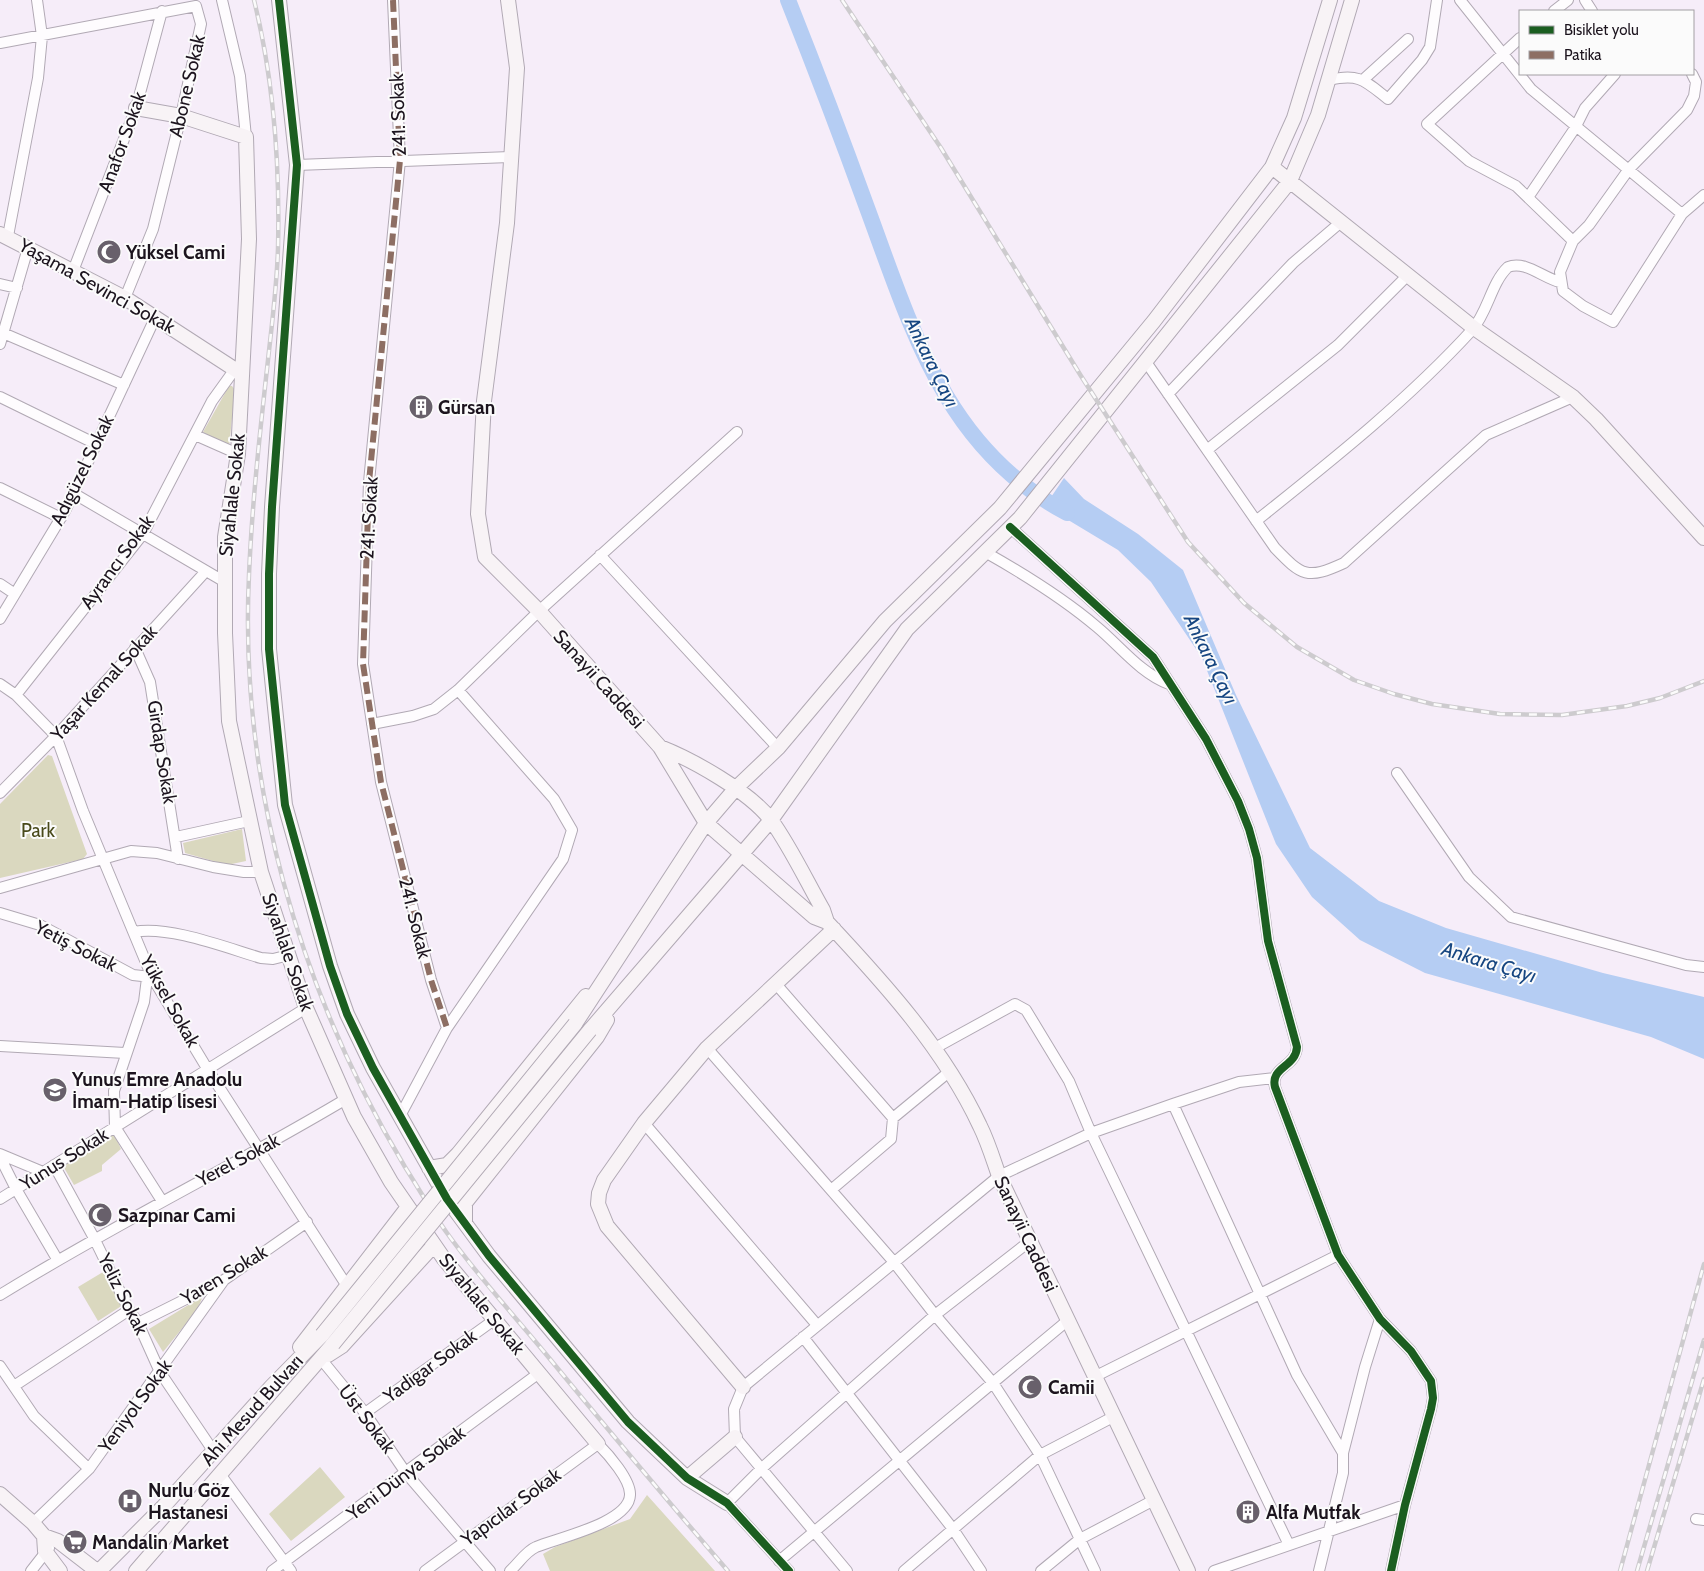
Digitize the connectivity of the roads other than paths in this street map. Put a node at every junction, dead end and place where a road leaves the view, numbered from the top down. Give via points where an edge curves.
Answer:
1 (36, 0) edge
2 (222, 0) edge
3 (279, 0) edge
4 (393, 0) edge
5 (508, 0) edge
6 (1330, 0) edge
7 (1352, 0) edge
8 (1437, 0) edge
9 (1460, 0) edge
10 (1568, 0) edge
11 (1555, 10) edge
12 (162, 11) junction
13 (42, 36) junction
14 (1408, 39) dead end
15 (1519, 39) edge
16 (0, 43) edge
17 (1502, 52) junction
18 (1519, 74) edge
19 (1520, 75) edge
20 (1614, 75) edge
21 (1692, 75) edge
22 (1364, 79) junction
23 (1329, 80) junction
24 (136, 108) junction
25 (181, 116) junction
26 (1575, 128) junction
27 (246, 137) junction
28 (511, 157) junction
29 (400, 160) junction
30 (297, 165) junction
31 (1272, 167) junction
32 (1628, 169) junction
33 (1290, 181) junction
34 (1704, 195) edge
35 (1529, 196) junction
36 (1682, 214) junction
37 (1341, 222) junction
38 (4, 235) edge
39 (1573, 241) junction
40 (28, 248) junction
41 (73, 271) junction
42 (1408, 275) junction
43 (1560, 282) junction
44 (0, 284) edge
45 (17, 288) junction
46 (125, 298) junction
47 (156, 316) junction
48 (1474, 328) junction
49 (3, 334) junction
50 (0, 344) edge
51 (1146, 362) junction
52 (238, 372) junction
53 (124, 385) junction
54 (1168, 394) junction
55 (0, 397) edge
56 (1573, 397) junction
57 (737, 432) dead end
58 (195, 435) junction
59 (96, 444) junction
60 (1207, 450) junction
61 (238, 454) junction
62 (0, 488) edge
63 (73, 493) junction
64 (61, 518) junction
65 (1256, 521) junction
66 (1015, 522) junction
67 (143, 534) junction
68 (1704, 538) edge
69 (985, 552) junction
70 (600, 555) junction
71 (206, 571) junction
72 (225, 582) junction
73 (0, 584) edge
74 (14, 594) junction
75 (539, 611) junction
76 (0, 619) edge
77 (136, 648) junction
78 (0, 684) edge
79 (1169, 684) junction
80 (458, 690) junction
81 (16, 695) junction
82 (372, 724) junction
83 (56, 736) junction
84 (660, 747) junction
85 (778, 748) junction
86 (1396, 773) dead end
87 (736, 788) junction
88 (0, 793) edge
89 (771, 820) junction
90 (249, 821) junction
91 (706, 823) junction
92 (176, 837) junction
93 (741, 855) junction
94 (102, 859) junction
95 (178, 859) junction
96 (261, 872) junction
97 (0, 888) edge
98 (0, 913) edge
99 (831, 926) junction
100 (134, 932) junction
101 (289, 955) junction
102 (1704, 967) edge
103 (149, 977) junction
104 (607, 977) junction
105 (776, 984) junction
106 (625, 989) junction
107 (306, 1008) junction
108 (447, 1028) junction
109 (0, 1046) edge
110 (707, 1048) junction
111 (935, 1048) junction
112 (125, 1053) junction
113 (208, 1070) junction
114 (950, 1071) junction
115 (1274, 1078) junction
116 (346, 1099) junction
117 (1173, 1104) junction
118 (400, 1116) junction
119 (893, 1118) junction
120 (644, 1123) junction
121 (115, 1126) junction
122 (1091, 1133) junction
123 (259, 1151) junction
124 (458, 1154) junction
125 (0, 1155) edge
126 (54, 1165) junction
127 (429, 1168) junction
128 (493, 1168) junction
129 (43, 1172) junction
130 (999, 1176) junction
131 (16, 1190) junction
132 (831, 1190) junction
133 (0, 1199) edge
134 (162, 1201) junction
135 (408, 1207) junction
136 (307, 1222) junction
137 (465, 1223) junction
138 (94, 1238) junction
139 (1030, 1240) junction
140 (434, 1246) junction
141 (377, 1250) junction
142 (1338, 1254) junction
143 (57, 1259) junction
144 (893, 1261) junction
145 (408, 1275) junction
146 (224, 1280) junction
147 (347, 1286) junction
148 (1261, 1294) junction
149 (0, 1295) edge
150 (129, 1310) junction
151 (935, 1315) junction
152 (1380, 1318) junction
153 (494, 1320) junction
154 (1067, 1321) junction
155 (138, 1323) junction
156 (817, 1325) junction
157 (1187, 1330) junction
158 (803, 1337) junction
159 (320, 1359) junction
160 (0, 1366) edge
161 (160, 1372) junction
162 (539, 1374) junction
163 (1094, 1377) junction
164 (993, 1382) junction
165 (14, 1386) junction
166 (271, 1387) junction
167 (743, 1387) junction
168 (846, 1395) junction
169 (365, 1413) junction
170 (1114, 1417) junction
171 (735, 1436) junction
172 (598, 1444) junction
173 (214, 1452) junction
174 (1343, 1453) junction
175 (1040, 1455) junction
176 (898, 1462) junction
177 (762, 1468) junction
178 (89, 1469) junction
179 (406, 1473) junction
180 (220, 1474) junction
181 (686, 1478) junction
182 (0, 1494) edge
183 (1154, 1500) junction
184 (727, 1503) junction
185 (1406, 1505) junction
186 (33, 1522) junction
187 (952, 1530) junction
188 (813, 1532) junction
189 (1327, 1532) junction
190 (44, 1536) junction
191 (1080, 1539) junction
192 (58, 1541) junction
193 (465, 1541) junction
194 (1290, 1545) junction
195 (46, 1551) junction
196 (779, 1561) junction
197 (284, 1562) junction
198 (31, 1571) edge
199 (60, 1571) edge
200 (98, 1571) edge
201 (136, 1571) edge
202 (272, 1571) edge
203 (291, 1571) edge
204 (425, 1571) edge
205 (490, 1571) edge
206 (510, 1571) edge
207 (789, 1571) edge
208 (847, 1571) edge
209 (904, 1571) edge
210 (981, 1571) edge
211 (1041, 1571) edge
212 (1095, 1571) edge
213 (1187, 1571) edge
214 (1214, 1571) edge
215 (1319, 1571) edge
216 (1392, 1571) edge

1 - 13 street
2 - 27 street via 240,76
3 - 30 street
4 - 29 street, 241. Sokak
5 - 28 street, Sanayii Caddesi via 517,68
6 - 31 street via 1294,118
7 - 23 street
8 - 22 street via 1430,47 1388,99
9 - 17 street
10 - 11 street
12 - 13 street, Abone Sokak
12 - 24 street, Anafor Sokak
12 - 25 street, Abone Sokak via 196,6 201,24
13 - 16 street, Abone Sokak
13 - 38 street via 38,78
14 - 22 street
15 - 17 street
17 - 18 street
17 - 35 street via 1427,124 1469,161
19 - 26 street via 1531,90
20 - 26 street via 1585,108
21 - 32 street via 1696,82 1694,96 1687,110
22 - 23 street via 1342,77
23 - 33 street
24 - 25 street
24 - 41 street, Anafor Sokak
25 - 27 street
25 - 46 street, Abone Sokak via 153,228
26 - 32 street
26 - 35 street
27 - 52 street, Siyahlale Sokak via 249,240
28 - 29 street
28 - 75 street, Sanayii Caddesi via 507,223 484,401 478,514 485,557
29 - 30 street
29 - 82 street, 241. Sokak via 370,482 363,664
30 - 118 street via 269,574 269,649 278,748 285,805 330,966 347,1014
31 - 33 street
31 - 85 street via 1154,321 1000,508 885,621
32 - 36 street
32 - 39 street via 1589,225
33 - 37 street
33 - 51 street
34 - 36 street
35 - 39 street
36 - 43 street via 1613,322 1570,298
37 - 42 street
37 - 54 street via 1293,263
38 - 40 street, Yaşama Sevinci Sokak
39 - 43 street via 1562,261
40 - 41 street, Yaşama Sevinci Sokak
40 - 45 street
41 - 46 street, Yaşama Sevinci Sokak
42 - 48 street
42 - 60 street via 1338,345
43 - 48 street via 1525,266 1508,267
44 - 45 street
45 - 49 street
46 - 47 street, Yaşama Sevinci Sokak
47 - 52 street, Yaşama Sevinci Sokak
47 - 53 street, Adıgüzel Sokak
48 - 56 street
48 - 65 street via 1418,385
49 - 50 street
49 - 53 street
51 - 54 street
51 - 66 street
52 - 58 street, Ayrancı Sokak via 212,401
52 - 61 street, Siyahlale Sokak
53 - 59 street, Adıgüzel Sokak
54 - 60 street
55 - 59 street
56 - 65 street via 1486,436 1344,562 1332,568 1307,574 1296,570
56 - 68 street
57 - 70 street
58 - 61 street
58 - 67 street, Ayrancı Sokak
59 - 63 street, Adıgüzel Sokak
60 - 65 street
61 - 72 street, Siyahlale Sokak via 225,537
62 - 64 street
63 - 64 street, Adıgüzel Sokak
63 - 67 street
64 - 74 street, Adıgüzel Sokak
66 - 69 street
66 - 79 street via 1153,657
67 - 71 street
67 - 81 street, Ayrancı Sokak
69 - 79 street via 1050,592 1096,626 1150,674
69 - 89 street via 907,629
70 - 75 street
70 - 85 street
71 - 72 street
71 - 77 street, Yaşar Kemal Sokak
72 - 90 street, Siyahlale Sokak via 229,722
73 - 74 street
74 - 76 street, Adıgüzel Sokak
75 - 80 street
75 - 84 street, Sanayii Caddesi
77 - 83 street, Yaşar Kemal Sokak
77 - 92 street, Girdap Sokak via 150,682
78 - 81 street, Yüksel Sokak
79 - 115 street via 1206,739 1238,801 1253,843 1268,941 1297,1047 1293,1060
80 - 82 street via 434,709
80 - 108 street via 554,799 572,830 564,859
81 - 83 street, Yüksel Sokak
82 - 108 street, 241. Sokak via 381,782 430,980
83 - 88 street, Yaşar Kemal Sokak
83 - 94 street, Yüksel Sokak
84 - 87 street, Sanayii Caddesi
84 - 91 street, Sanayii Caddesi
85 - 87 street
86 - 102 street via 1469,878 1511,917 1686,965
87 - 89 street, Sanayii Caddesi
87 - 91 street
89 - 93 street
89 - 99 street, Sanayii Caddesi
90 - 92 street
90 - 96 street, Siyahlale Sokak
91 - 93 street, Sanayii Caddesi
91 - 104 street
92 - 95 street, Girdap Sokak
93 - 99 street, Sanayii Caddesi via 814,917
93 - 106 street
94 - 95 street via 131,851
94 - 97 street
94 - 100 street, Yüksel Sokak
95 - 96 street via 244,872
96 - 101 street, Siyahlale Sokak
98 - 103 street, Yetiş Sokak via 40,925 133,975
99 - 105 street
99 - 111 street, Sanayii Caddesi
100 - 101 street via 155,930 170,933 261,958
100 - 103 street, Yüksel Sokak
101 - 107 street, Siyahlale Sokak
103 - 112 street via 144,1002
103 - 113 street, Yüksel Sokak
104 - 124 street via 580,1001
104 - 166 street, Ahi Mesud Bulvarı, bridge via 576,1024 322,1334
105 - 110 street
105 - 119 street
106 - 128 street via 597,1037
106 - 159 street, Ahi Mesud Bulvarı, bridge
107 - 113 street, Yunus Sokak
107 - 116 street, Siyahlale Sokak
108 - 118 street
109 - 112 street
110 - 120 street
110 - 132 street
111 - 114 street, Sanayii Caddesi
111 - 122 street via 1015,1004 1026,1010 1069,1081
112 - 121 street via 114,1092
113 - 121 street, Yunus Sokak
113 - 123 street, Yüksel Sokak
114 - 119 street
114 - 130 street, Sanayii Caddesi via 980,1126
115 - 117 street via 1239,1082
115 - 142 street
116 - 123 street, Yerel Sokak
116 - 135 street, Siyahlale Sokak
117 - 122 street
117 - 148 street
118 - 127 street
119 - 132 street via 891,1139
120 - 156 street
120 - 167 street via 604,1180 598,1204 602,1217
121 - 126 street, Yunus Sokak
121 - 134 street
122 - 130 street
122 - 157 street
123 - 134 street, Yerel Sokak
123 - 136 street, Yüksel Sokak
124 - 127 street via 447,1165
124 - 128 street via 450,1169 461,1180 472,1180
125 - 129 street
125 - 131 street
126 - 129 street, Yunus Sokak
126 - 138 street, Yeliz Sokak
127 - 137 street
128 - 137 street via 465,1203
129 - 131 street, Yunus Sokak
130 - 139 street, Sanayii Caddesi
130 - 144 street
131 - 133 street, Yunus Sokak
131 - 143 street
132 - 144 street
134 - 138 street, Yerel Sokak
135 - 140 street, Siyahlale Sokak
135 - 141 street
136 - 146 street, Yaren Sokak
136 - 147 street, Yüksel Sokak
137 - 181 street via 628,1422
138 - 143 street, Yerel Sokak
138 - 150 street, Yeliz Sokak
139 - 151 street
139 - 154 street, Sanayii Caddesi
140 - 145 street
140 - 153 street, Siyahlale Sokak
141 - 145 street via 392,1242 404,1247 413,1258
141 - 147 street
142 - 148 street
142 - 152 street
143 - 149 street, Yerel Sokak
144 - 151 street
144 - 156 street
145 - 159 street via 342,1346
146 - 155 street, Yaren Sokak
146 - 161 street, Yeniyol Sokak
147 - 166 street
148 - 157 street
148 - 174 street via 1297,1375
150 - 155 street, Yeliz Sokak
150 - 165 street
151 - 164 street
151 - 168 street
152 - 174 street
152 - 185 street via 1411,1351 1426,1372 1433,1391
153 - 162 street, Siyahlale Sokak
153 - 169 street, Yadigar Sokak
154 - 163 street, Sanayii Caddesi
154 - 164 street
155 - 161 street, Yeliz Sokak
156 - 158 street
157 - 163 street
157 - 194 street
158 - 167 street
158 - 168 street
159 - 169 street, Üst Sokak
159 - 180 street, Ahi Mesud Bulvarı
160 - 165 street
161 - 173 street, Yeliz Sokak
161 - 178 street, Yeniyol Sokak
162 - 172 street, Siyahlale Sokak
162 - 179 street, Yeni Dünya Sokak
163 - 170 street, Sanayii Caddesi
164 - 175 street
164 - 176 street
165 - 178 street via 34,1416
166 - 173 street, Ahi Mesud Bulvarı
167 - 171 street via 734,1409
168 - 176 street
168 - 177 street
169 - 179 street, Üst Sokak
170 - 175 street
170 - 183 street, Sanayii Caddesi
171 - 177 street
171 - 181 street
172 - 193 street, Yapıcılar Sokak
172 - 206 street via 613,1460 626,1482 631,1494 627,1507 604,1522 534,1548
173 - 200 street, Ahi Mesud Bulvarı
174 - 189 street via 1343,1473
175 - 187 street
175 - 191 street
176 - 187 street
176 - 188 street
177 - 184 street
177 - 188 street
178 - 186 street, Yeniyol Sokak
179 - 193 street, Üst Sokak
179 - 197 street, Yeni Dünya Sokak
180 - 197 street
180 - 201 street, Ahi Mesud Bulvarı
181 - 184 street
182 - 186 street
183 - 191 street
183 - 213 street, Sanayii Caddesi
184 - 196 street
185 - 189 street
185 - 216 street
186 - 190 street
187 - 209 street
187 - 210 street
188 - 196 street
188 - 208 street
189 - 194 street
189 - 215 street
190 - 192 street
190 - 195 street
191 - 211 street
191 - 212 street
192 - 195 street
192 - 200 street
193 - 204 street, Yapıcılar Sokak
193 - 205 street, Üst Sokak
194 - 214 street
195 - 198 street
195 - 199 street
196 - 207 street
197 - 202 street, Yeni Dünya Sokak
197 - 203 street

